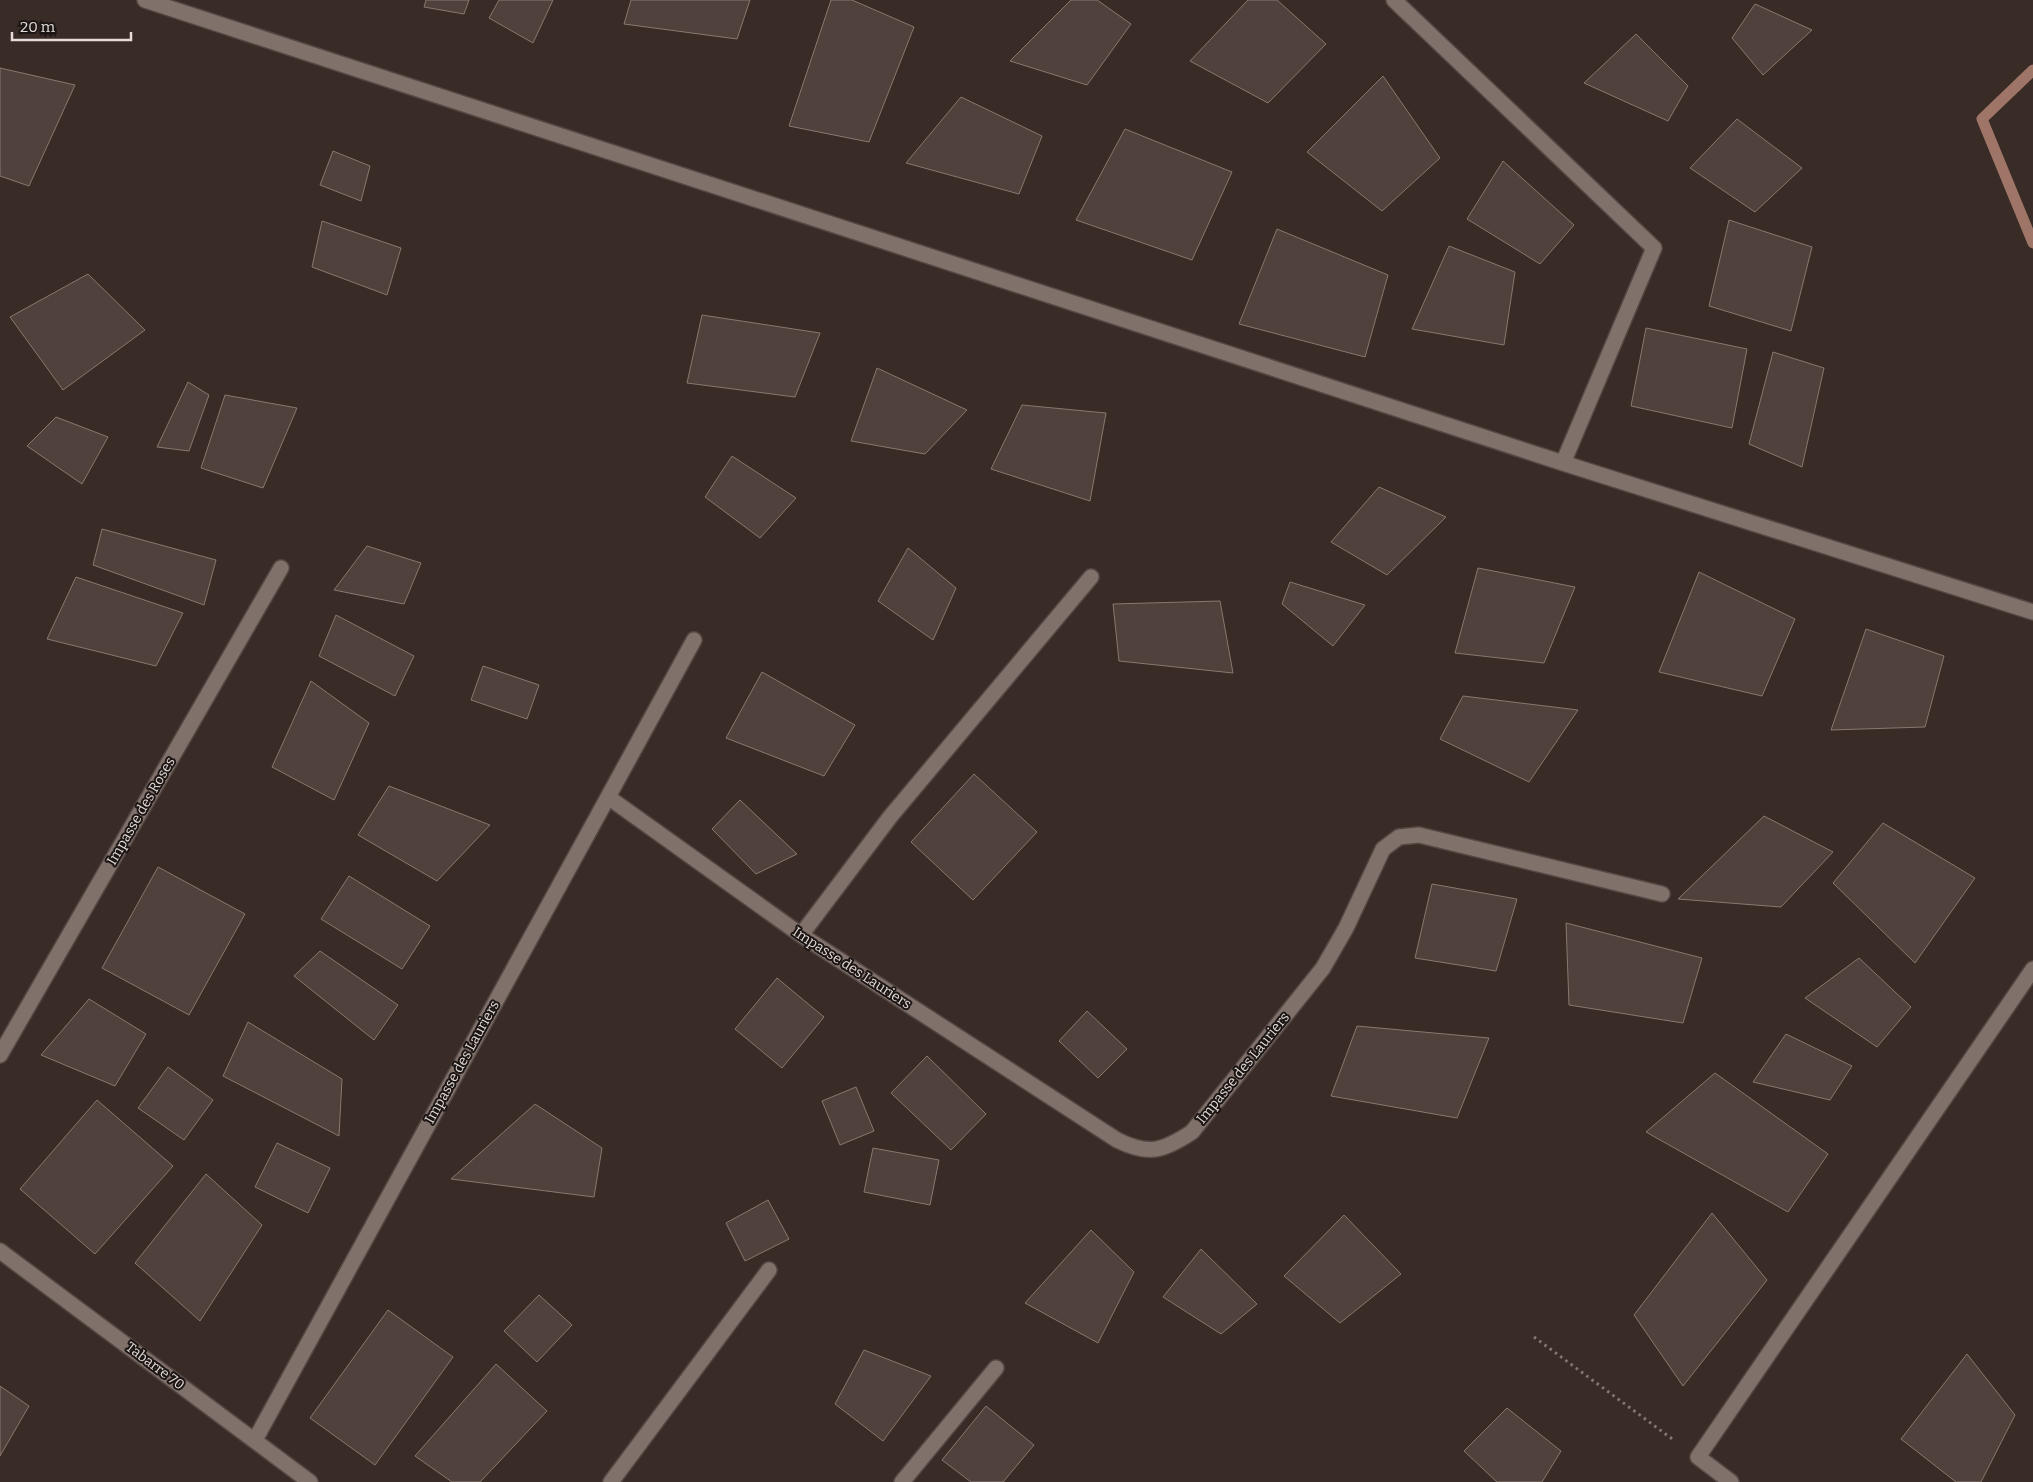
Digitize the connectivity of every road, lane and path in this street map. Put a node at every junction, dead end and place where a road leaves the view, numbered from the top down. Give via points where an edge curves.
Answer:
1 (145, 0) edge
2 (1394, 0) edge
3 (1563, 463) junction
4 (281, 568) dead end
5 (1091, 577) dead end
6 (2033, 612) edge
7 (694, 640) dead end
8 (608, 798) junction
9 (1662, 894) dead end
10 (801, 935) junction
11 (2033, 969) edge
12 (0, 1055) edge
13 (0, 1251) edge
14 (769, 1270) dead end
15 (1534, 1337) dead end
16 (996, 1368) dead end
17 (255, 1440) junction
18 (1698, 1457) junction
19 (310, 1482) edge
20 (611, 1482) edge
21 (902, 1482) edge
22 (1731, 1482) edge

1 - 3 street
2 - 3 street via 1654,248
3 - 6 street
4 - 12 street, Impasse des Roses
5 - 10 street via 890,817
7 - 8 street
8 - 10 street, Impasse des Lauriers
8 - 17 street, Impasse des Lauriers
9 - 10 street, Impasse des Lauriers via 1419,835 1398,837 1383,849 1335,950 1316,976 1192,1132 1155,1151 1134,1148 1117,1140
11 - 18 street
13 - 17 street, Tabarre 70
14 - 20 street
15 - 18 path
16 - 21 street
17 - 19 street, Tabarre 70
18 - 22 street

